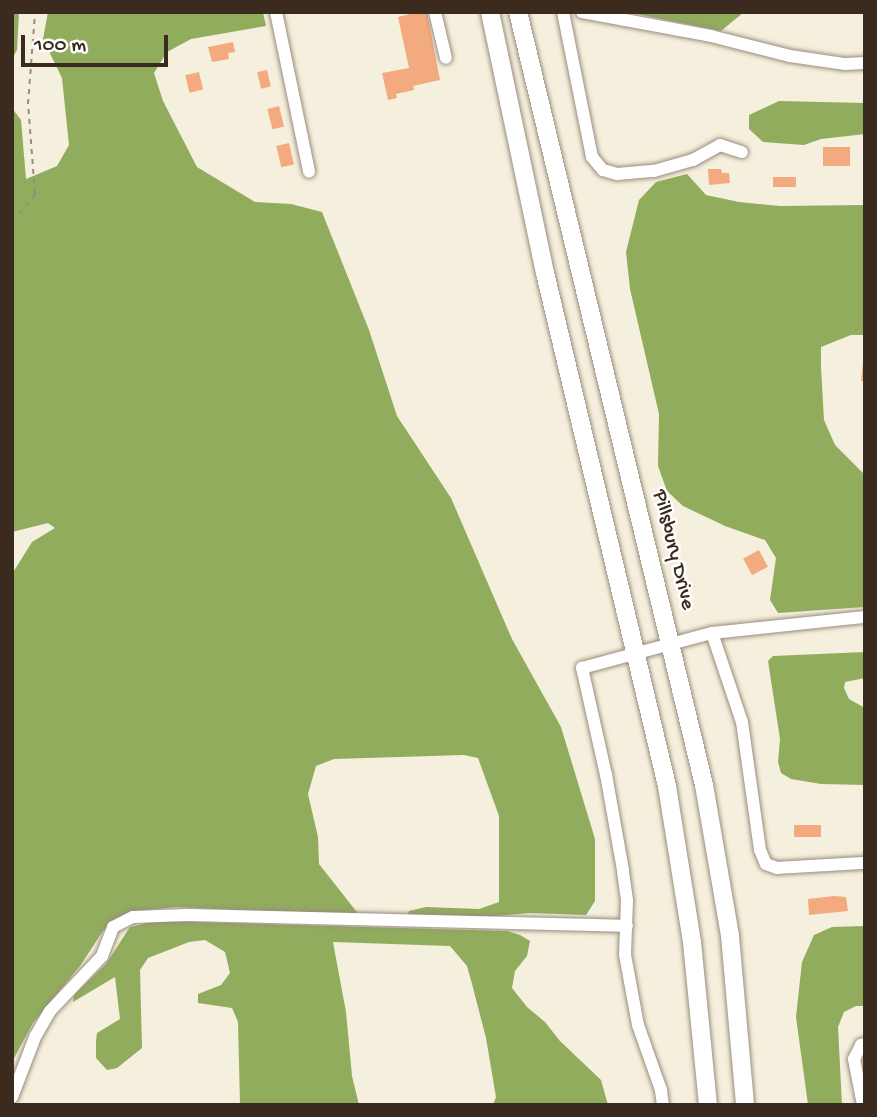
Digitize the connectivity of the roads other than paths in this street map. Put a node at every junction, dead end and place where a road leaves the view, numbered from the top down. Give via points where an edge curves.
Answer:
1 (276, 12) edge
2 (436, 12) edge
3 (490, 12) edge
4 (518, 12) edge
5 (563, 12) edge
6 (582, 12) edge
7 (446, 58) dead end
8 (865, 63) edge
9 (742, 152) dead end
10 (309, 172) dead end
11 (865, 617) edge
12 (712, 633) junction
13 (671, 641) junction
14 (636, 651) junction
15 (865, 863) edge
16 (627, 926) junction
17 (865, 1044) edge
18 (12, 1097) edge
19 (663, 1105) edge
20 (708, 1105) edge
21 (745, 1105) edge
22 (863, 1105) edge

1 - 10 street
2 - 7 street
3 - 14 highway via 545,274
4 - 13 highway, Pillsbury Drive
5 - 9 street via 592,157 603,170 617,174 654,171 693,160 720,145
6 - 8 street via 789,55
11 - 12 street
12 - 13 street
12 - 15 street via 742,722 760,850 766,864 777,868
13 - 14 street
13 - 21 highway, Pillsbury Drive via 722,886
14 - 16 street via 582,668 623,870
14 - 20 highway via 683,874
16 - 18 street via 133,917 113,927 102,956 50,1011
16 - 19 street via 625,956 638,1025
17 - 22 street via 854,1059

